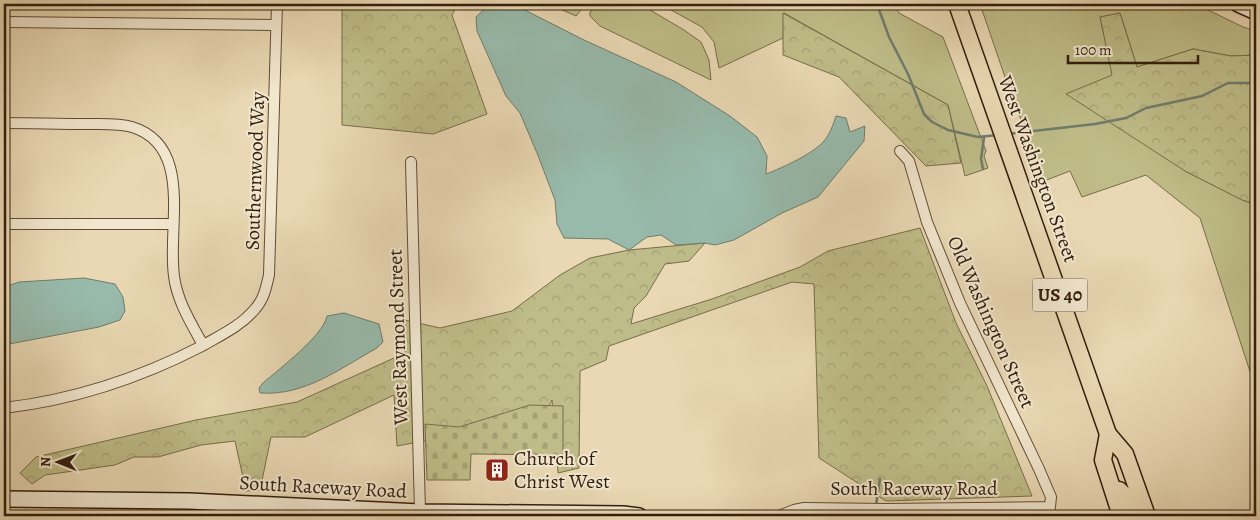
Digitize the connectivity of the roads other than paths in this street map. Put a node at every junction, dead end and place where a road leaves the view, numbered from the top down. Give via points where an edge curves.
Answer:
1 (277, 4) edge
2 (956, 4) edge
3 (1238, 4) edge
4 (1256, 12) edge
5 (4, 22) edge
6 (276, 25) junction
7 (4, 123) edge
8 (900, 151) dead end
9 (410, 162) dead end
10 (4, 224) edge
11 (173, 224) junction
12 (203, 345) junction
13 (4, 408) edge
14 (1108, 434) junction
15 (1110, 481) junction
16 (4, 499) edge
17 (1050, 507) joint
18 (420, 514) edge
19 (640, 516) edge
20 (779, 516) edge
21 (1121, 516) edge
22 (1134, 516) edge
23 (1147, 516) edge

1 - 6 street, Southernwood Way
2 - 14 main road, West Washington Street / US 40
3 - 4 main road
5 - 6 street
6 - 12 street, Southernwood Way via 269,275 264,296 256,309 236,327
7 - 11 street via 122,125 138,129 164,152 173,175
8 - 17 street, Old Washington Street via 909,161 927,222 960,303 1051,497
9 - 18 street, West Raymond Street
10 - 11 street
11 - 12 street via 176,287 186,315
12 - 13 street, Southernwood Way via 108,386 60,399
14 - 15 main road via 1103,460
14 - 23 main road, West Washington Street / US 40 via 1125,454
15 - 21 main road
15 - 22 main road via 1124,495
16 - 18 main road, South Raceway Road via 189,501
17 - 20 street, South Raceway Road via 804,508
18 - 19 main road, South Raceway Road

